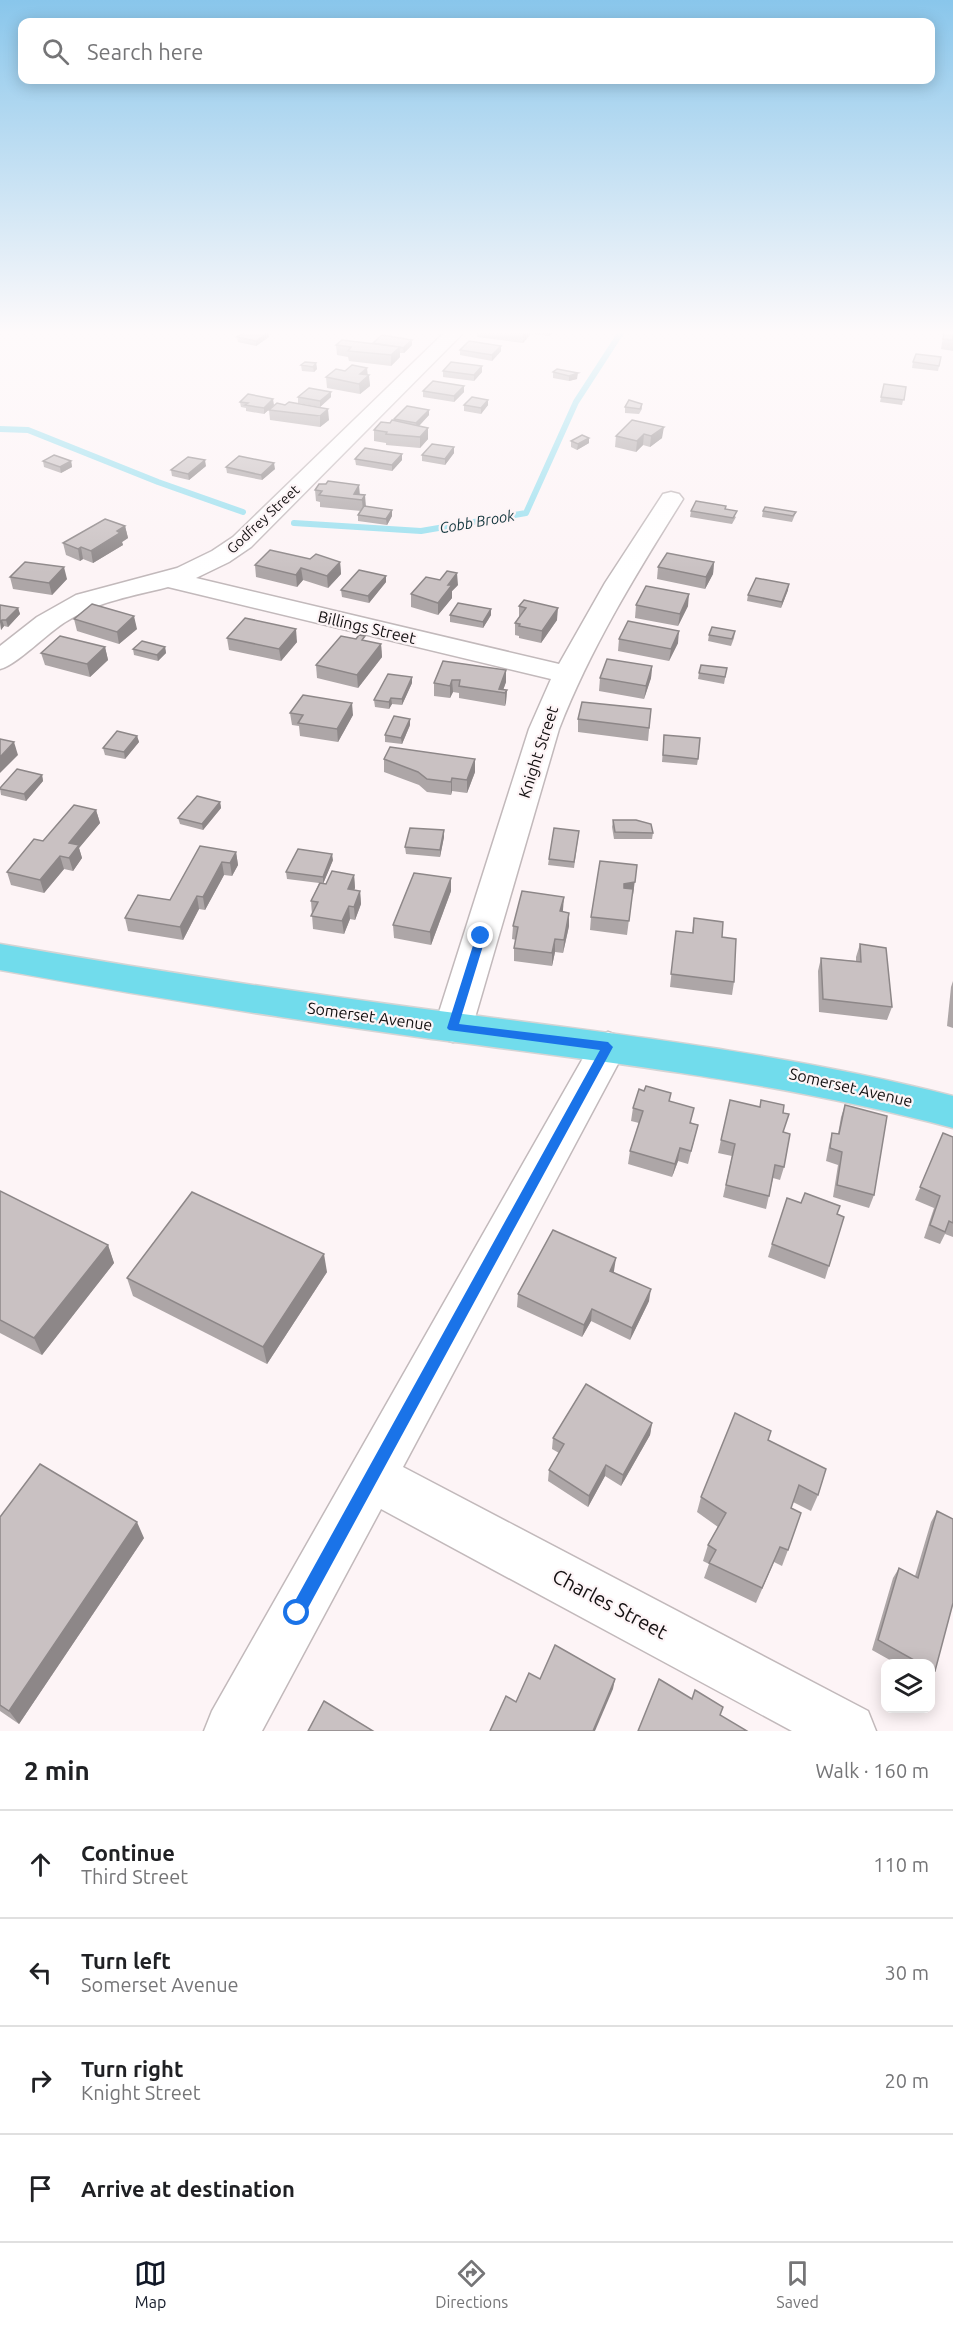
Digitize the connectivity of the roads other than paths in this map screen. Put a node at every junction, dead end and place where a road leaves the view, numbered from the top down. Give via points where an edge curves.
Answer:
1 (374, 412) edge
2 (671, 499) dead end
3 (168, 579) junction
4 (0, 661) edge
5 (566, 674) junction
6 (0, 957) edge
7 (453, 1028) junction
8 (608, 1047) junction
9 (953, 1112) edge
10 (371, 1477) junction
11 (232, 1731) edge
12 (848, 1731) edge

1 - 3 street, Godfrey Street via 242,542 208,564
2 - 5 street, Knight Street
3 - 4 street, Godfrey Street via 80,603 42,624
3 - 5 street, Billings Street
5 - 7 street, Knight Street via 544,729
6 - 7 main road, Somerset Avenue
7 - 8 main road, Somerset Avenue
8 - 9 main road, Somerset Avenue via 781,1072
8 - 10 street
10 - 11 street
10 - 12 street, Charles Street

